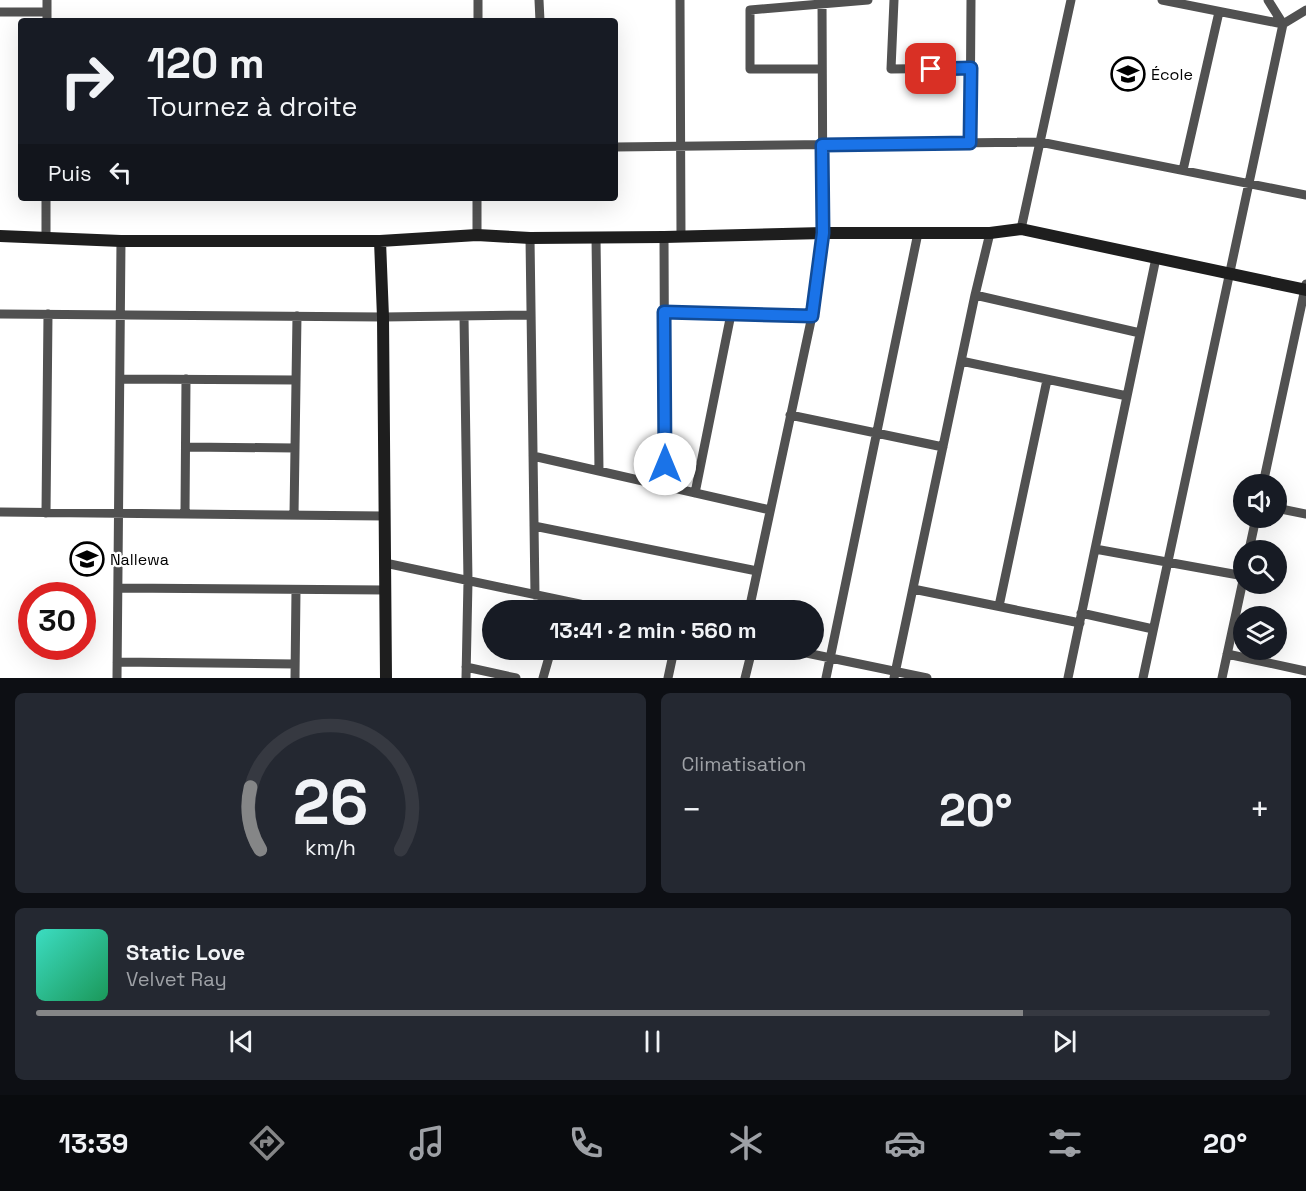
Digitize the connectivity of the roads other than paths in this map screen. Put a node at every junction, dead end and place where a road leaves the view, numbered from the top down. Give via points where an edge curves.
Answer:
1 (47, 0) edge
2 (478, 0) edge
3 (539, 0) edge
4 (680, 0) edge
5 (868, 0) edge
6 (894, 0) edge
7 (971, 0) edge
8 (1071, 0) edge
9 (1162, 0) edge
10 (1268, 0) edge
11 (822, 2) edge
12 (1192, 3) edge
13 (1306, 10) edge
14 (0, 12) edge
15 (1219, 12) junction
16 (47, 17) edge
17 (478, 18) edge
18 (540, 18) edge
19 (1282, 24) junction
20 (971, 68) junction
21 (822, 69) junction
22 (1040, 142) junction
23 (970, 143) junction
24 (822, 145) junction
25 (681, 146) junction
26 (618, 147) edge
27 (1183, 170) junction
28 (1249, 183) junction
29 (1306, 195) edge
30 (46, 201) edge
31 (477, 201) edge
32 (1021, 229) junction
33 (823, 233) junction
34 (918, 233) junction
35 (990, 233) junction
36 (477, 235) junction
37 (681, 235) junction
38 (0, 236) edge
39 (530, 237) junction
40 (596, 237) junction
41 (664, 237) junction
42 (46, 238) junction
43 (121, 241) junction
44 (380, 241) junction
45 (1156, 258) junction
46 (1229, 274) junction
47 (1306, 288) edge
48 (975, 295) junction
49 (664, 312) junction
50 (0, 314) edge
51 (48, 314) junction
52 (731, 314) junction
53 (121, 315) junction
54 (531, 315) junction
55 (297, 316) junction
56 (464, 316) junction
57 (812, 316) junction
58 (383, 317) junction
59 (1140, 333) junction
60 (961, 361) junction
61 (120, 379) junction
62 (186, 379) junction
63 (296, 380) junction
64 (1047, 380) junction
65 (1127, 396) junction
66 (790, 415) junction
67 (877, 434) junction
68 (186, 447) junction
69 (943, 447) junction
70 (295, 448) junction
71 (533, 456) junction
72 (599, 471) junction
73 (1265, 474) edge
74 (665, 486) junction
75 (695, 493) junction
76 (770, 510) junction
77 (1287, 510) edge
78 (0, 512) edge
79 (46, 513) junction
80 (119, 513) junction
81 (185, 514) junction
82 (1306, 514) edge
83 (294, 515) junction
84 (384, 516) junction
85 (534, 526) junction
86 (1095, 549) junction
87 (1167, 562) junction
88 (385, 563) junction
89 (757, 571) junction
90 (468, 581) junction
91 (118, 588) junction
92 (913, 589) junction
93 (296, 590) junction
94 (385, 591) junction
95 (535, 595) junction
96 (547, 600) edge
97 (750, 600) edge
98 (999, 606) junction
99 (1082, 613) junction
100 (1080, 623) junction
101 (1153, 628) junction
102 (1227, 654) junction
103 (824, 657) edge
104 (830, 658) junction
105 (548, 660) edge
106 (672, 660) edge
107 (750, 660) edge
108 (1306, 660) edge
109 (117, 662) junction
110 (296, 664) junction
111 (466, 667) junction
112 (1305, 671) edge
113 (895, 675) edge
114 (117, 678) edge
115 (295, 678) edge
116 (386, 678) edge
117 (466, 678) edge
118 (516, 678) edge
119 (543, 678) edge
120 (668, 678) edge
121 (746, 678) edge
122 (826, 678) edge
123 (927, 678) edge
124 (1068, 678) edge
125 (1143, 678) edge
126 (1222, 678) edge

1 - 16 street
2 - 17 street
3 - 18 street
4 - 25 street
5 - 11 street
6 - 20 street via 891,69
7 - 20 street
8 - 22 street
9 - 12 street
10 - 19 street
11 - 21 street
11 - 21 street via 750,10 750,69
12 - 15 street
13 - 19 street
14 - 16 street
15 - 19 street
15 - 27 street
19 - 28 street
20 - 23 street
21 - 24 street
22 - 23 street
22 - 27 street
22 - 32 street
23 - 24 street
24 - 25 street
24 - 33 street
25 - 26 street
25 - 37 street
27 - 28 street
28 - 29 street
28 - 46 street
30 - 42 street
31 - 36 street
32 - 35 street
32 - 45 street
33 - 34 street
33 - 37 street
33 - 57 street
34 - 35 street
34 - 67 street
35 - 48 street
36 - 39 street
36 - 44 street
37 - 41 street
38 - 42 street
39 - 40 street
39 - 54 street
40 - 41 street
40 - 72 street
41 - 49 street
42 - 43 street
43 - 44 street
43 - 53 street
44 - 58 street
45 - 46 street
45 - 59 street
46 - 47 street
46 - 87 street
47 - 73 street
48 - 59 street
48 - 60 street
49 - 52 street
49 - 74 street
50 - 51 street
51 - 53 street
51 - 79 street
52 - 57 street
52 - 75 street
53 - 55 street
53 - 61 street
54 - 56 street
54 - 71 street
55 - 58 street
55 - 63 street
56 - 58 street
56 - 90 street
57 - 66 street
58 - 84 street
59 - 65 street
60 - 64 street
60 - 69 street
61 - 62 street
61 - 80 street
62 - 63 street
62 - 68 street
63 - 70 street
64 - 65 street
64 - 98 street
65 - 86 street
66 - 67 street
66 - 76 street
67 - 69 street
67 - 104 street
68 - 70 street
68 - 81 street
69 - 92 street
70 - 83 street
71 - 72 street
71 - 85 street
72 - 74 street
74 - 75 street
75 - 76 street
76 - 89 street
77 - 82 street
78 - 79 street
79 - 80 street
80 - 81 street
80 - 91 street
81 - 83 street
83 - 84 street
84 - 88 street
85 - 89 street
85 - 95 street
86 - 87 street
86 - 99 street
87 - 101 street
87 - 102 street via 1244,576
88 - 90 street
88 - 94 street
89 - 97 street
90 - 95 street
90 - 111 street
91 - 93 street
91 - 109 street
92 - 98 street
92 - 113 street
93 - 94 street
93 - 110 street
94 - 116 street
95 - 96 street
98 - 100 street
99 - 100 street
99 - 101 street
100 - 124 street
101 - 125 street
102 - 112 street
102 - 126 street
103 - 104 street
104 - 113 street
104 - 122 street
105 - 119 street
106 - 120 street
107 - 121 street
108 - 112 street
109 - 110 street
109 - 114 street
110 - 115 street
111 - 117 street
111 - 118 street
113 - 123 street

